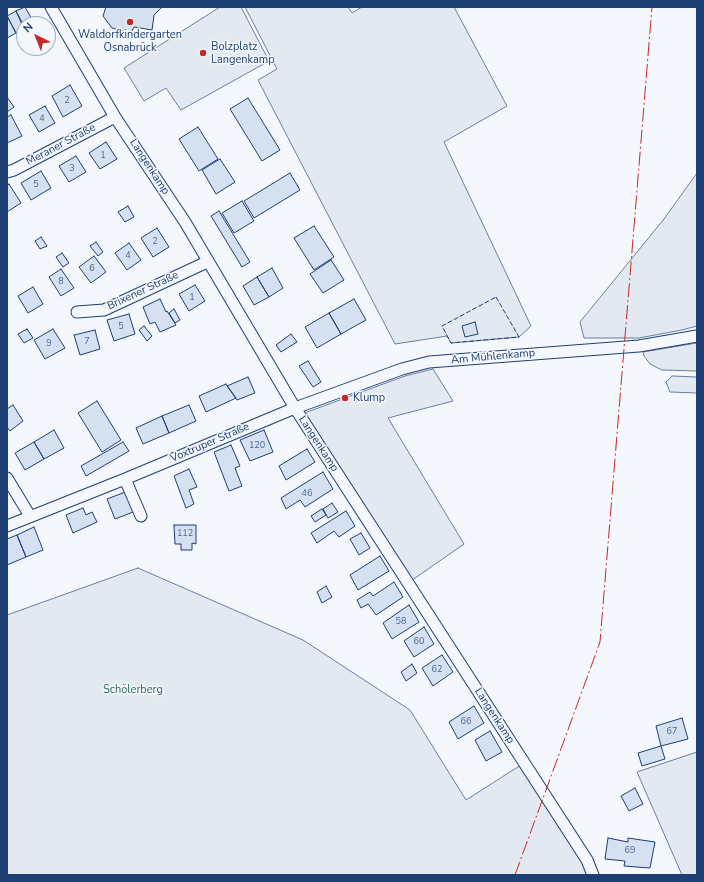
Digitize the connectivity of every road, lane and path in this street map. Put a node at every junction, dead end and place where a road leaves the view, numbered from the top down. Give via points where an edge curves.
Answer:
1 (51, 7) edge
2 (115, 117) junction
3 (7, 172) edge
4 (207, 262) junction
5 (77, 312) dead end
6 (697, 336) edge
7 (295, 408) junction
8 (7, 478) edge
9 (125, 479) junction
10 (30, 516) junction
11 (141, 516) dead end
12 (7, 526) edge
13 (593, 875) edge

1 - 2 street, Langenkamp
2 - 3 street, Meraner Straße
2 - 4 street, Langenkamp via 185,222
4 - 5 street, Brixener Straße via 104,310
4 - 7 street, Langenkamp
6 - 7 street, Am Mühlenkamp via 639,346 429,362 402,369
7 - 9 street, Voxtruper Straße
7 - 13 street, Langenkamp via 584,856
8 - 10 street
9 - 10 street, Voxtruper Straße
9 - 11 street
10 - 12 street, Voxtruper Straße

